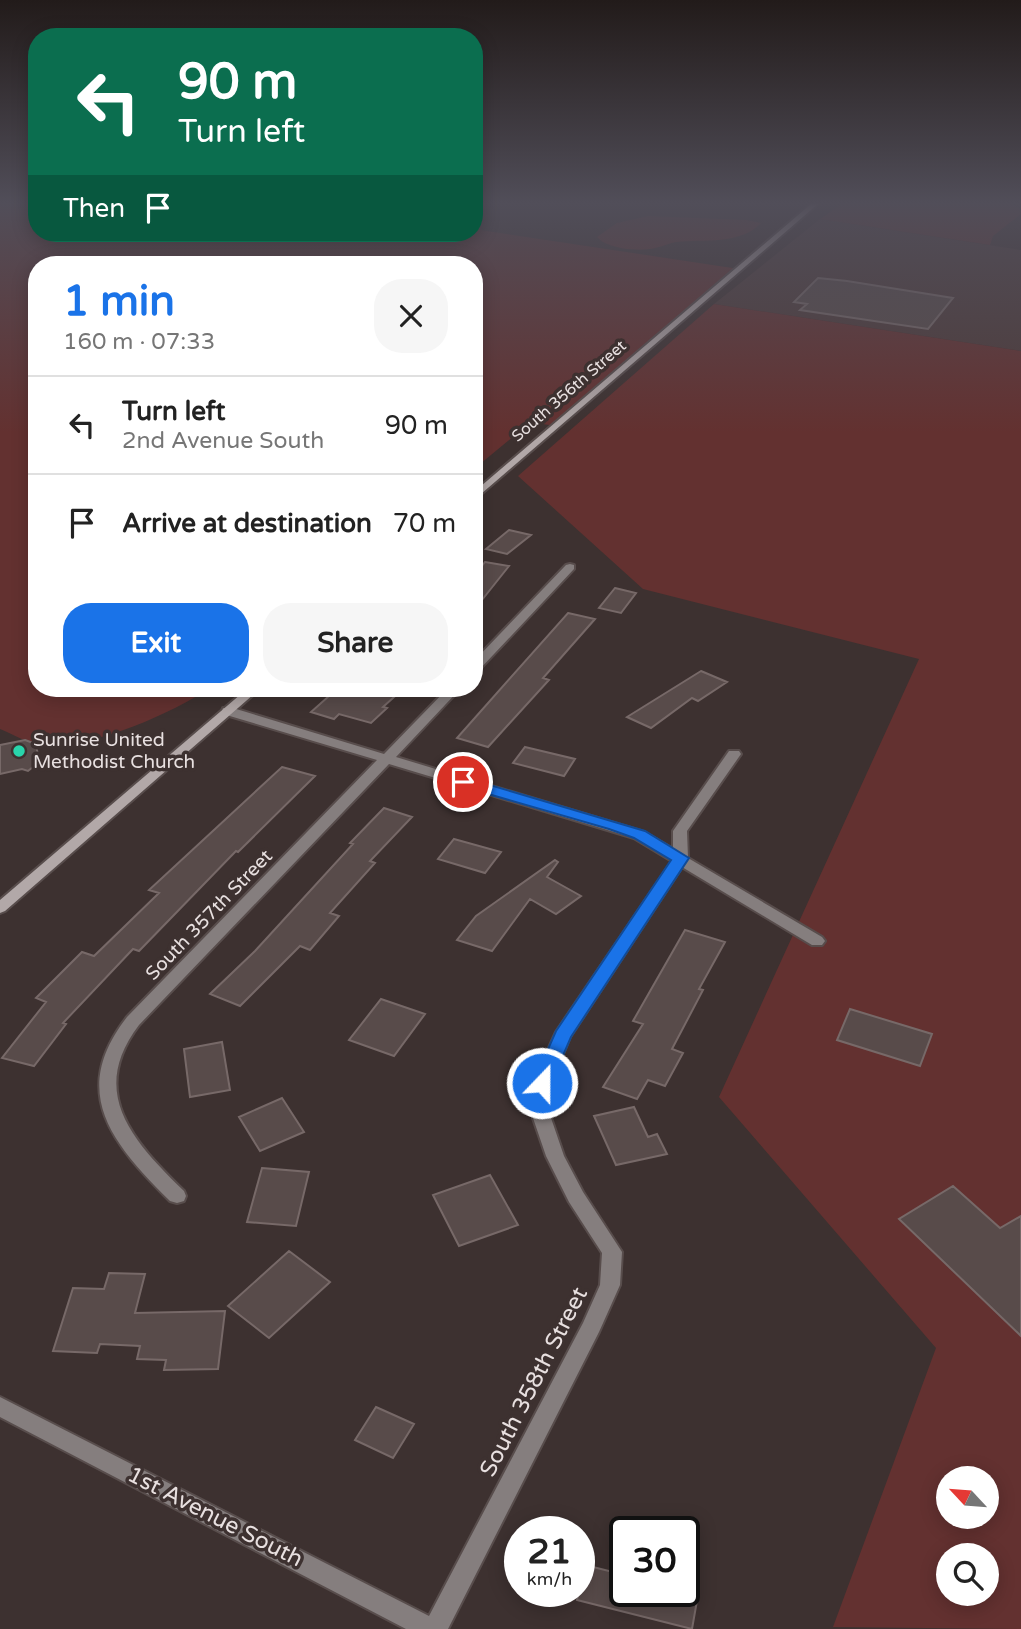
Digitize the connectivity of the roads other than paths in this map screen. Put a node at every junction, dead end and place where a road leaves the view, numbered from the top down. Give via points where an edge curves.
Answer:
1 (727, 280) edge
2 (483, 489) edge
3 (570, 567) dead end
4 (483, 659) edge
5 (244, 697) edge
6 (446, 697) edge
7 (228, 711) junction
8 (734, 754) dead end
9 (387, 760) junction
10 (681, 858) junction
11 (0, 908) edge
12 (817, 941) dead end
13 (177, 1196) dead end
14 (0, 1406) edge
15 (432, 1629) edge

1 - 2 main road, South 356th Street
3 - 4 street
5 - 7 main road
6 - 9 street, South 357th Street
7 - 9 street
7 - 11 main road
8 - 10 street, South 358th Street via 680,831
9 - 10 street via 615,826
9 - 13 street, South 357th Street via 133,1021 116,1046 107,1097 124,1141
10 - 12 street
10 - 15 street, South 358th Street via 562,1036 547,1068 540,1100 547,1136 576,1197 612,1252 610,1285 586,1339
14 - 15 street, 1st Avenue South

